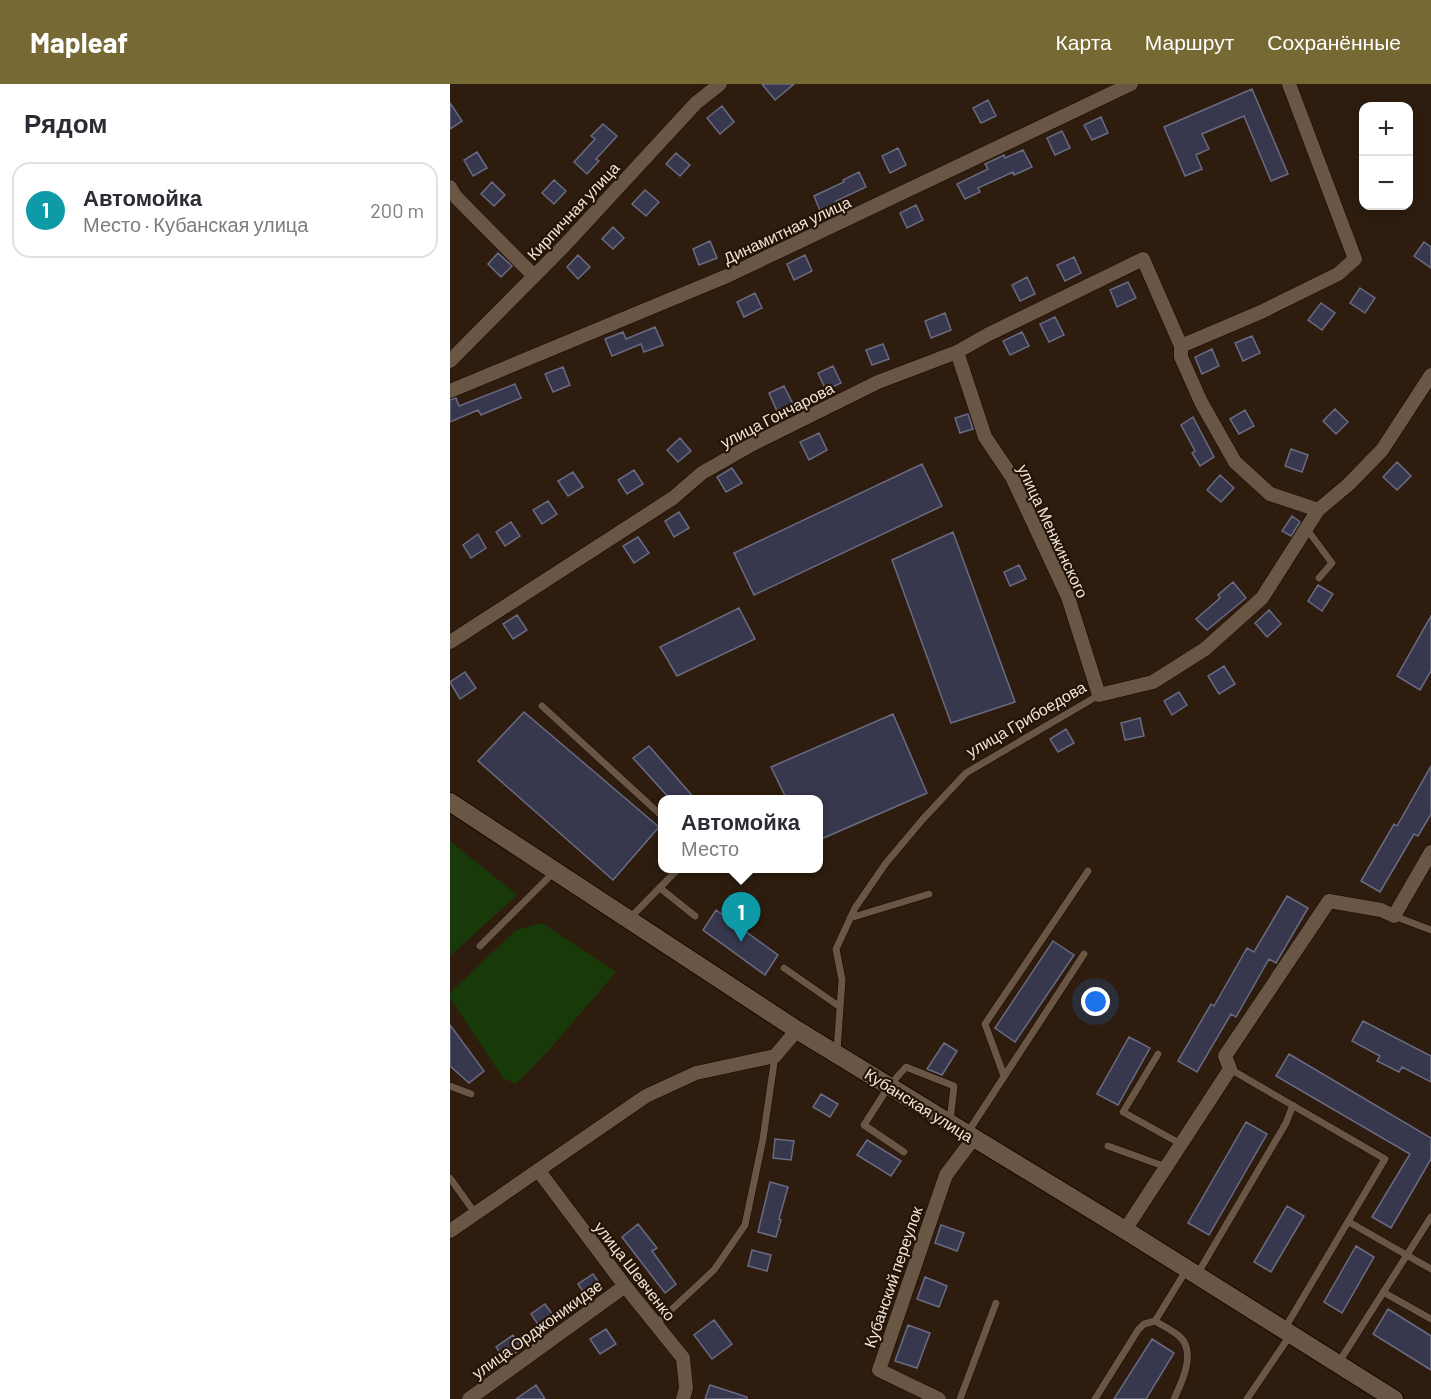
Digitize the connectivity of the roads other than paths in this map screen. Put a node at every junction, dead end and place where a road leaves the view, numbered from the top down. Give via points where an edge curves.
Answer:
1 (720, 84) edge
2 (1131, 84) edge
3 (1288, 84) edge
4 (450, 187) edge
5 (534, 276) junction
6 (1181, 346) junction
7 (957, 352) junction
8 (450, 360) edge
9 (1431, 375) edge
10 (450, 391) edge
11 (1318, 510) junction
12 (1306, 528) junction
13 (1319, 578) dead end
14 (450, 642) edge
15 (1099, 695) junction
16 (542, 706) dead end
17 (450, 802) edge
18 (658, 812) edge
19 (1431, 852) edge
20 (1088, 871) dead end
21 (555, 872) junction
22 (674, 873) edge
23 (660, 888) junction
24 (929, 894) dead end
25 (695, 916) dead end
26 (1394, 916) junction
27 (850, 918) junction
28 (628, 920) junction
29 (1431, 930) edge
30 (480, 946) dead end
31 (1084, 954) dead end
32 (784, 968) dead end
33 (840, 1007) junction
34 (798, 1030) junction
35 (837, 1054) junction
36 (1158, 1054) dead end
37 (775, 1056) junction
38 (1230, 1069) junction
39 (1004, 1076) junction
40 (450, 1086) edge
41 (889, 1086) junction
42 (471, 1094) dead end
43 (1293, 1105) junction
44 (950, 1124) junction
45 (970, 1136) junction
46 (1181, 1144) junction
47 (1108, 1146) dead end
48 (904, 1152) dead end
49 (1166, 1167) junction
50 (538, 1170) junction
51 (450, 1178) edge
52 (475, 1214) junction
53 (1431, 1217) edge
54 (1349, 1222) junction
55 (1125, 1230) junction
56 (450, 1231) edge
57 (1407, 1256) junction
58 (1431, 1269) edge
59 (1192, 1272) junction
60 (625, 1286) junction
61 (1383, 1292) junction
62 (996, 1303) dead end
63 (1431, 1319) edge
64 (1155, 1321) junction
65 (656, 1324) junction
66 (1287, 1332) junction
67 (1337, 1364) junction
68 (469, 1399) edge
69 (684, 1399) edge
70 (939, 1399) edge
71 (960, 1399) edge
72 (1095, 1399) edge
73 (1174, 1399) edge
74 (1247, 1399) edge
75 (1394, 1399) edge

1 - 5 street, Кирпичная улица via 696,103
2 - 10 street, Динамитная улица via 727,276
3 - 6 street via 1355,259 1338,274 1271,308
4 - 5 street
5 - 8 street, Кирпичная улица
6 - 7 street, улица Гончарова via 1143,259
6 - 11 street via 1180,357 1235,462 1270,494
7 - 14 street, улица Гончарова via 878,382 751,445
7 - 15 street, улица Менжинского via 985,437 1012,477 1068,597
9 - 11 street, улица Грибоедова via 1382,450
11 - 12 street, улица Грибоедова
12 - 13 lane via 1332,563
12 - 15 street, улица Грибоедова via 1262,597 1205,649 1153,682
15 - 27 lane, улица Грибоедова via 966,773 886,863
16 - 18 lane
17 - 21 street, Кубанская улица
19 - 26 street
20 - 39 lane via 985,1024
21 - 28 street, Кубанская улица
21 - 30 lane
22 - 23 lane
23 - 25 lane
23 - 28 lane
24 - 27 lane
26 - 29 lane
26 - 38 street via 1329,901 1226,1056
27 - 33 lane, улица Грибоедова via 836,949 842,980
28 - 34 street, Кубанская улица
31 - 39 lane
32 - 33 lane
33 - 35 lane, улица Грибоедова
34 - 35 street, Кубанская улица
34 - 37 street
35 - 41 street, Кубанская улица
36 - 46 lane via 1123,1112
37 - 50 street via 696,1073 646,1096
37 - 65 lane via 745,1225 714,1270
38 - 43 lane
38 - 46 street
39 - 45 lane
40 - 42 lane
41 - 44 street, Кубанская улица
41 - 44 lane via 906,1067 954,1086
41 - 48 lane via 864,1125
43 - 54 lane via 1385,1159
43 - 59 lane via 1286,1123
44 - 45 street, Кубанская улица
45 - 55 street, Кубанская улица
45 - 70 street, Кубанский переулок via 946,1175 879,1370
46 - 49 street
47 - 49 lane
49 - 55 street
50 - 52 street
50 - 60 street, улица Шевченко
51 - 52 lane
52 - 56 street
53 - 57 lane
54 - 57 lane
54 - 66 lane
55 - 59 street, Кубанская улица
57 - 58 lane
57 - 61 lane
59 - 64 lane
59 - 66 street, Кубанская улица
60 - 65 street, улица Шевченко
60 - 68 street, улица Орджоникидзе
61 - 63 lane
61 - 67 lane
62 - 71 lane
64 - 72 lane via 1138,1330
64 - 73 lane via 1180,1337 1187,1350
65 - 69 street, улица Шевченко via 683,1358
66 - 67 street, Кубанская улица
66 - 74 lane
67 - 75 street, Кубанская улица

